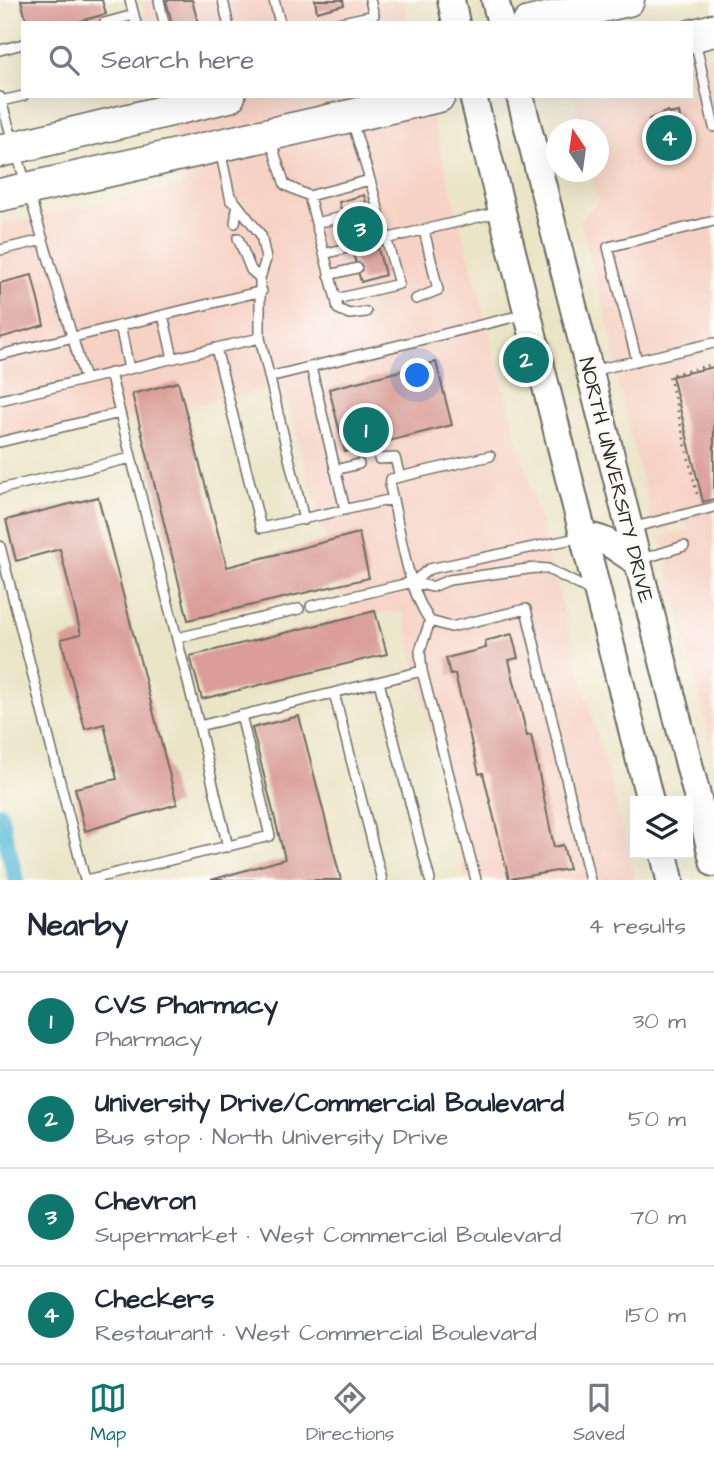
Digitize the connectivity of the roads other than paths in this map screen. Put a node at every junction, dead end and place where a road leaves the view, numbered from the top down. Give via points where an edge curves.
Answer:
1 (130, 0) edge
2 (159, 0) edge
3 (223, 0) edge
4 (274, 0) edge
5 (370, 0) edge
6 (451, 0) edge
7 (495, 0) edge
8 (628, 0) edge
9 (135, 19) edge
10 (164, 21) edge
11 (228, 21) edge
12 (279, 21) edge
13 (346, 21) edge
14 (456, 21) edge
15 (500, 21) edge
16 (538, 21) edge
17 (700, 34) edge
18 (21, 45) edge
19 (0, 50) edge
20 (21, 96) edge
21 (218, 98) edge
22 (431, 98) edge
23 (474, 98) edge
24 (520, 98) edge
25 (1, 99) edge
26 (350, 117) junction
27 (714, 127) edge
28 (268, 134) junction
29 (218, 146) junction
30 (8, 149) edge
31 (370, 180) junction
32 (13, 192) edge
33 (309, 196) junction
34 (233, 203) junction
35 (502, 212) junction
36 (343, 217) dead end
37 (714, 221) edge
38 (235, 223) dead end
39 (316, 223) junction
40 (424, 230) junction
41 (238, 238) dead end
42 (43, 240) junction
43 (381, 240) junction
44 (351, 247) dead end
45 (0, 250) edge
46 (324, 254) junction
47 (392, 259) junction
48 (382, 262) dead end
49 (357, 268) dead end
50 (329, 275) junction
51 (260, 278) junction
52 (261, 291) junction
53 (336, 299) junction
54 (415, 299) dead end
55 (366, 312) dead end
56 (527, 314) junction
57 (163, 315) junction
58 (120, 325) junction
59 (74, 336) junction
60 (260, 338) junction
61 (714, 343) edge
62 (216, 348) junction
63 (0, 355) edge
64 (173, 358) junction
65 (637, 361) junction
66 (310, 367) junction
67 (130, 369) junction
68 (589, 372) junction
69 (110, 373) junction
70 (269, 377) junction
71 (85, 379) junction
72 (0, 400) edge
73 (120, 413) junction
74 (0, 442) edge
75 (490, 456) dead end
76 (131, 458) junction
77 (379, 459) dead end
78 (359, 464) dead end
79 (335, 470) junction
80 (400, 477) junction
81 (0, 489) edge
82 (393, 499) junction
83 (714, 507) edge
84 (345, 510) junction
85 (304, 520) junction
86 (628, 528) junction
87 (584, 537) junction
88 (0, 546) edge
89 (684, 546) dead end
90 (637, 561) junction
91 (413, 582) junction
92 (598, 595) junction
93 (311, 606) dead end
94 (299, 609) dead end
95 (430, 621) junction
96 (177, 638) junction
97 (422, 671) junction
98 (379, 682) junction
99 (334, 693) junction
100 (241, 715) junction
101 (199, 726) junction
102 (649, 796) edge
103 (228, 847) junction
104 (665, 859) edge
105 (714, 863) edge
106 (86, 880) edge
107 (382, 880) edge
108 (430, 880) edge
109 (476, 880) edge
110 (590, 880) edge
111 (670, 880) edge

1 - 9 lane
2 - 10 lane
3 - 11 lane
4 - 12 lane
5 - 13 lane via 374,15
6 - 14 main road
7 - 15 main road
8 - 16 highway
17 - 27 lane
18 - 19 lane
20 - 25 lane
21 - 30 highway
22 - 26 highway
23 - 35 main road
24 - 68 main road, NORTH UNIVERSITY DRIVE
25 - 30 lane
26 - 28 highway
26 - 31 lane
28 - 29 highway
28 - 33 lane via 285,185
29 - 32 highway
29 - 34 lane
30 - 32 lane
31 - 33 lane
31 - 43 lane
32 - 42 lane
33 - 39 lane
34 - 38 lane
34 - 51 lane via 261,235 266,259
35 - 40 lane
35 - 56 main road
36 - 39 lane
37 - 65 lane via 608,247
39 - 46 lane
40 - 43 lane
40 - 54 lane via 438,290
41 - 51 lane via 251,270
42 - 45 lane
42 - 59 lane
43 - 47 lane
44 - 46 lane
46 - 50 lane
47 - 48 lane
47 - 53 lane via 399,284
49 - 50 lane
50 - 53 lane
51 - 52 lane
52 - 57 lane
52 - 60 lane
53 - 55 lane via 338,309 349,314
56 - 66 lane
56 - 87 main road
57 - 58 lane
57 - 64 lane
58 - 59 lane
58 - 67 lane
59 - 63 lane
59 - 71 lane
60 - 62 lane
60 - 70 lane
61 - 65 lane
62 - 64 lane
62 - 85 lane via 261,528
64 - 67 lane
65 - 68 lane
66 - 70 lane
66 - 79 lane
67 - 69 lane
68 - 86 main road, NORTH UNIVERSITY DRIVE
69 - 71 lane
69 - 73 lane
70 - 85 lane
71 - 72 lane
73 - 74 lane
73 - 76 lane
75 - 80 lane
76 - 81 lane
76 - 96 lane
77 - 80 lane via 396,458
78 - 79 lane
79 - 84 lane
80 - 82 lane via 391,479
82 - 84 lane
82 - 91 lane
83 - 86 lane
84 - 85 lane
86 - 90 main road, NORTH UNIVERSITY DRIVE
87 - 90 main road via 607,540
87 - 91 lane via 429,569
87 - 92 main road
88 - 106 lane
89 - 90 lane
90 - 105 main road, NORTH UNIVERSITY DRIVE
91 - 92 lane via 432,587 449,580 535,568 548,569
91 - 93 lane
91 - 95 lane
92 - 102 main road
94 - 96 lane
95 - 97 lane via 419,651
95 - 110 lane via 451,627 526,609
96 - 101 lane
97 - 98 lane
97 - 109 lane
98 - 99 lane
98 - 108 lane
99 - 100 lane
99 - 107 lane
100 - 101 lane
100 - 103 lane via 270,836
101 - 103 lane
103 - 106 lane
104 - 111 main road

